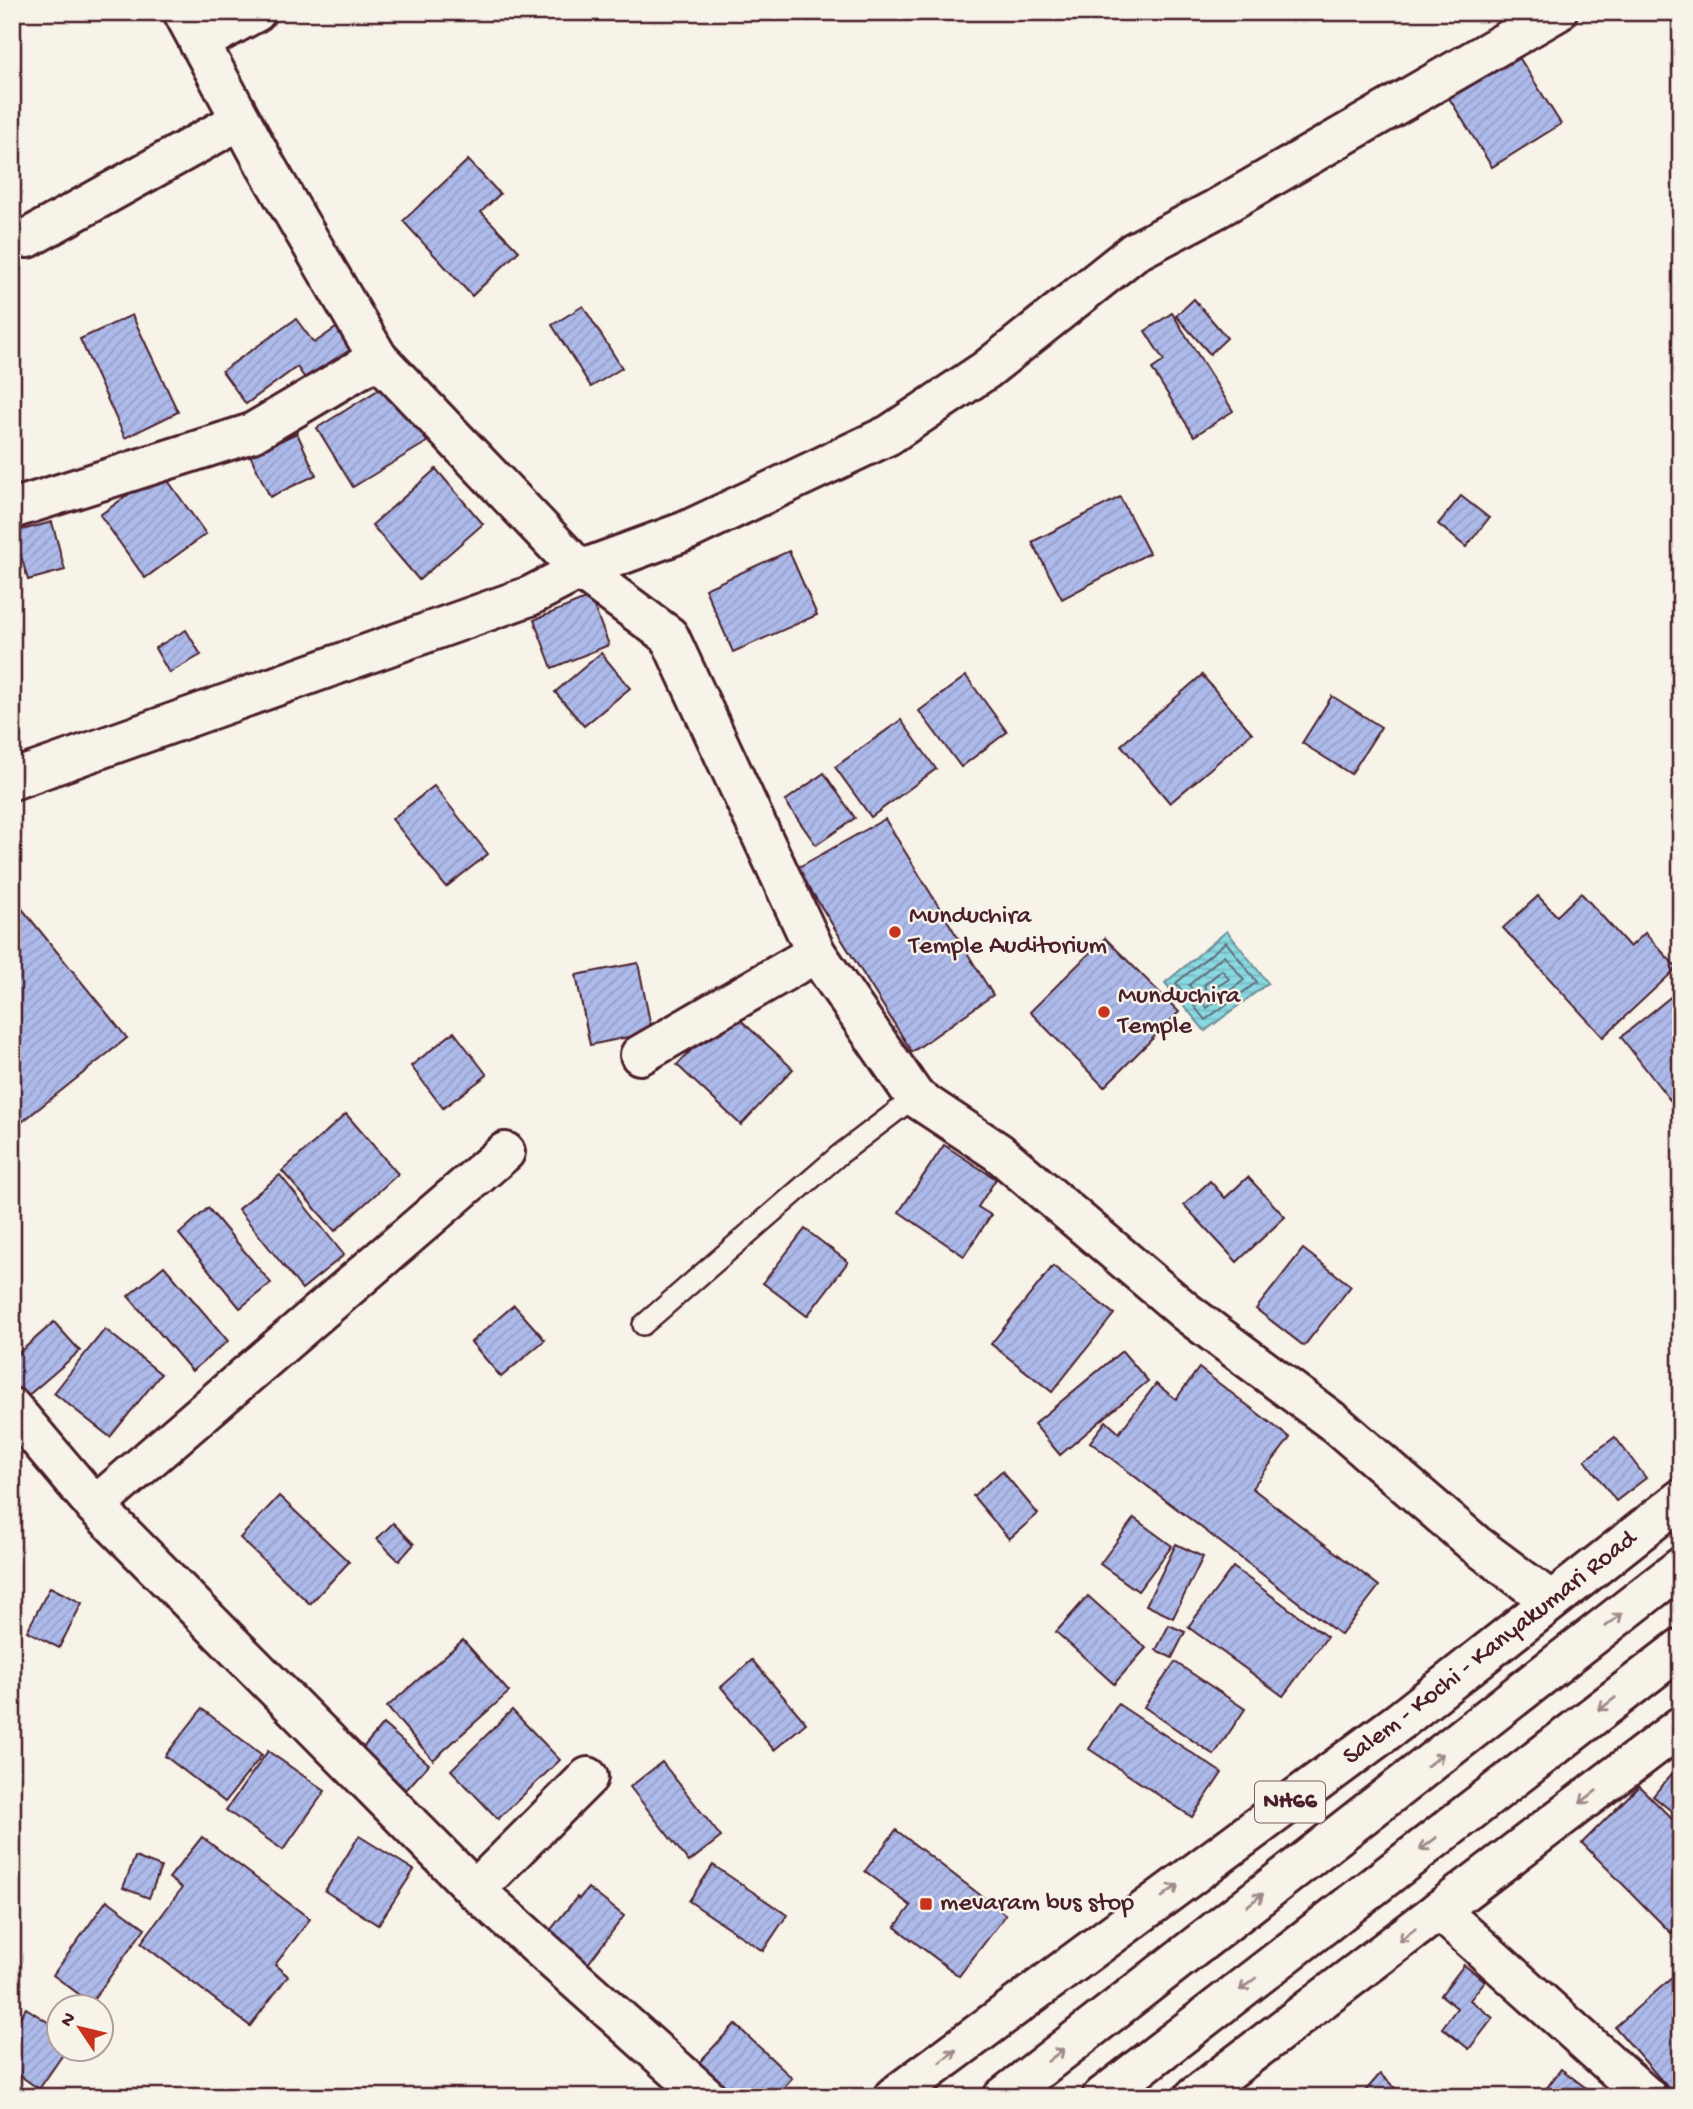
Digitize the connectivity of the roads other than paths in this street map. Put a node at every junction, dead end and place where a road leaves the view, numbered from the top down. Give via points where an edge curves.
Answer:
1 (256, 12) edge
2 (1557, 12) edge
3 (191, 27) edge
4 (240, 120) junction
5 (29, 238) dead end
6 (378, 358) junction
7 (12, 509) edge
8 (580, 570) junction
9 (12, 780) edge
10 (816, 953) junction
11 (640, 1055) dead end
12 (915, 1097) junction
13 (505, 1152) dead end
14 (643, 1325) dead end
15 (12, 1408) edge
16 (1681, 1499) edge
17 (95, 1506) junction
18 (1681, 1567) edge
19 (1551, 1601) junction
20 (1681, 1648) edge
21 (1681, 1726) edge
22 (588, 1777) dead end
23 (475, 1889) junction
24 (1439, 1910) junction
25 (707, 2097) edge
26 (893, 2097) edge
27 (1003, 2097) edge
28 (1102, 2097) edge
29 (1194, 2097) edge
30 (1647, 2097) edge

1 - 3 main road
2 - 8 main road via 1135,252 986,370 889,435 686,531
3 - 4 main road
4 - 5 main road
4 - 6 main road
6 - 7 main road via 251,433
6 - 8 main road
8 - 9 main road via 530,596
8 - 10 main road via 669,636
10 - 11 main road
10 - 12 main road
12 - 14 lane via 839,1155
12 - 19 main road via 998,1152 1186,1312 1336,1424 1475,1544
13 - 17 main road
15 - 17 main road
16 - 19 main road, Salem - Kochi - Kanyakumari Road / NH66
17 - 23 main road
27 -> 18 main road
26 -> 19 main road, Salem - Kochi - Kanyakumari Road / NH66 via 1400,1721
20 -> 28 main road
21 -> 24 main road
22 - 23 main road
23 - 25 main road
24 -> 29 main road
24 - 30 main road

